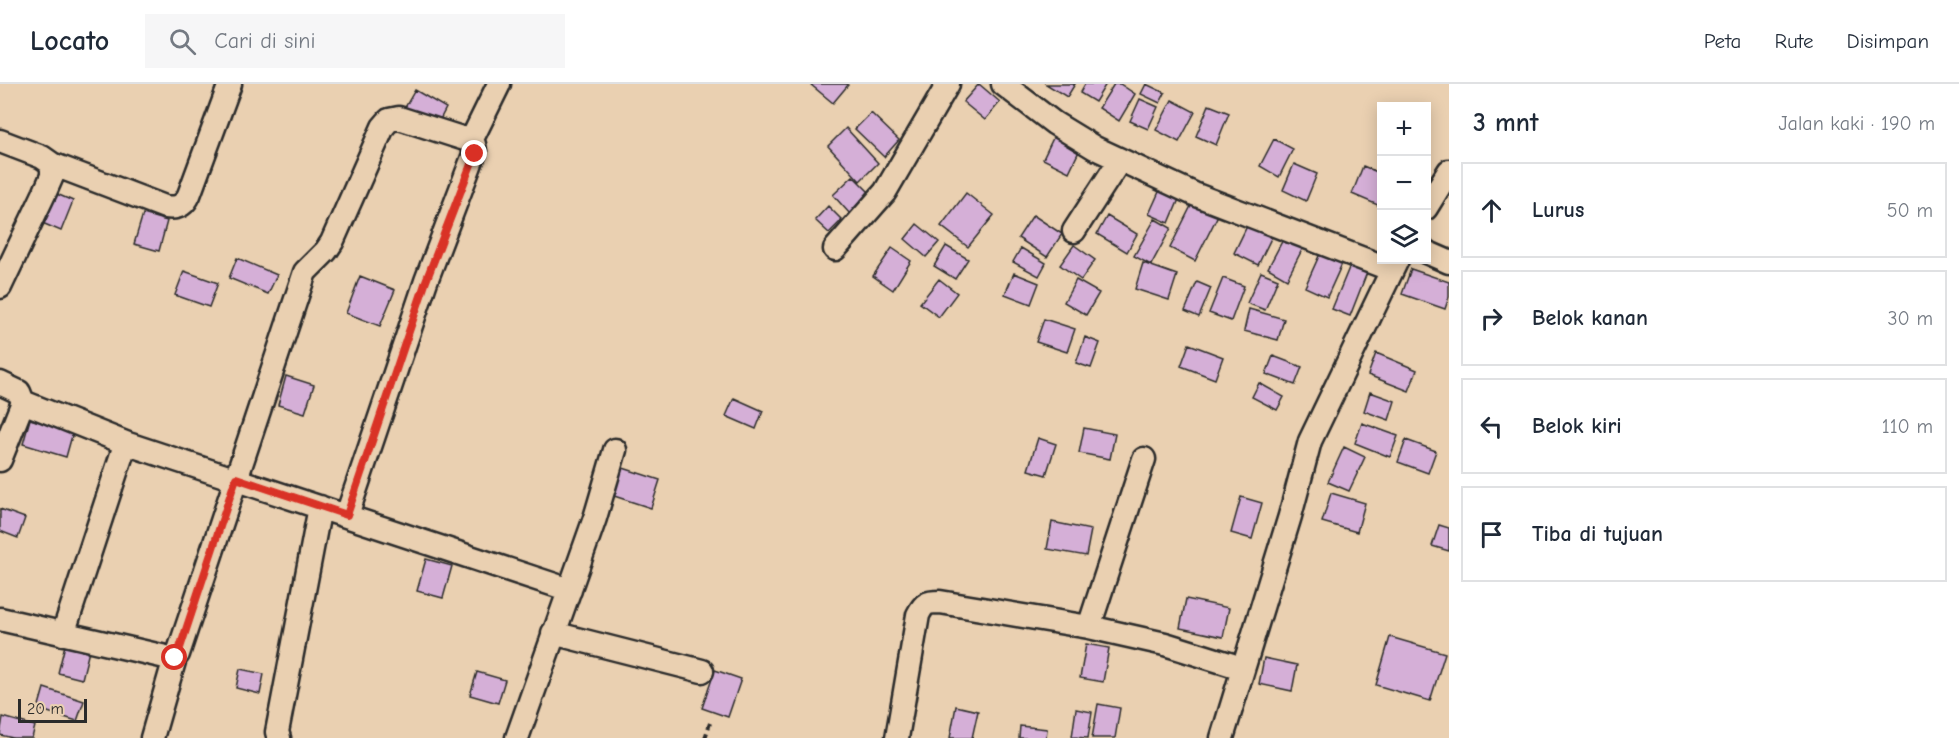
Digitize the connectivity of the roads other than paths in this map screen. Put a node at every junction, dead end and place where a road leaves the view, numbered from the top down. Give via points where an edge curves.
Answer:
1 (230, 84) edge
2 (499, 84) edge
3 (948, 84) edge
4 (1003, 84) edge
5 (0, 141) edge
6 (471, 141) junction
7 (1120, 160) junction
8 (52, 164) junction
9 (1449, 171) edge
10 (1431, 200) edge
11 (1074, 231) dead end
12 (834, 249) dead end
13 (1431, 254) edge
14 (1449, 262) edge
15 (1394, 265) edge
16 (0, 287) edge
17 (0, 383) edge
18 (23, 402) junction
19 (128, 444) junction
20 (615, 450) dead end
21 (1144, 459) dead end
22 (0, 460) edge
23 (236, 478) junction
24 (320, 507) junction
25 (347, 515) junction
26 (570, 590) junction
27 (0, 619) edge
28 (1089, 627) junction
29 (553, 633) junction
30 (63, 634) junction
31 (175, 658) junction
32 (1242, 668) junction
33 (702, 671) dead end
34 (152, 738) edge
35 (279, 738) edge
36 (516, 738) edge
37 (897, 738) edge
38 (1222, 738) edge

1 - 8 street via 189,195 176,208
2 - 6 street
3 - 12 street via 885,192
4 - 7 street via 1054,123
5 - 8 street
6 - 23 street via 399,118 386,123 332,242 304,272
6 - 25 street via 475,154 426,281
7 - 11 street
7 - 15 street via 1194,194
8 - 16 street via 52,176
9 - 10 street
13 - 14 street
15 - 32 street via 1310,441
17 - 18 street via 20,392
18 - 19 street
18 - 22 street
19 - 23 street
19 - 30 street
20 - 26 street
21 - 28 street
23 - 24 street
23 - 31 street
24 - 25 street
24 - 35 street via 277,732
25 - 26 street
26 - 29 street
27 - 30 street
28 - 32 street via 1165,644
28 - 37 street via 940,602 924,604 918,615
29 - 33 street
29 - 36 street
30 - 31 street
31 - 34 street
32 - 38 street

